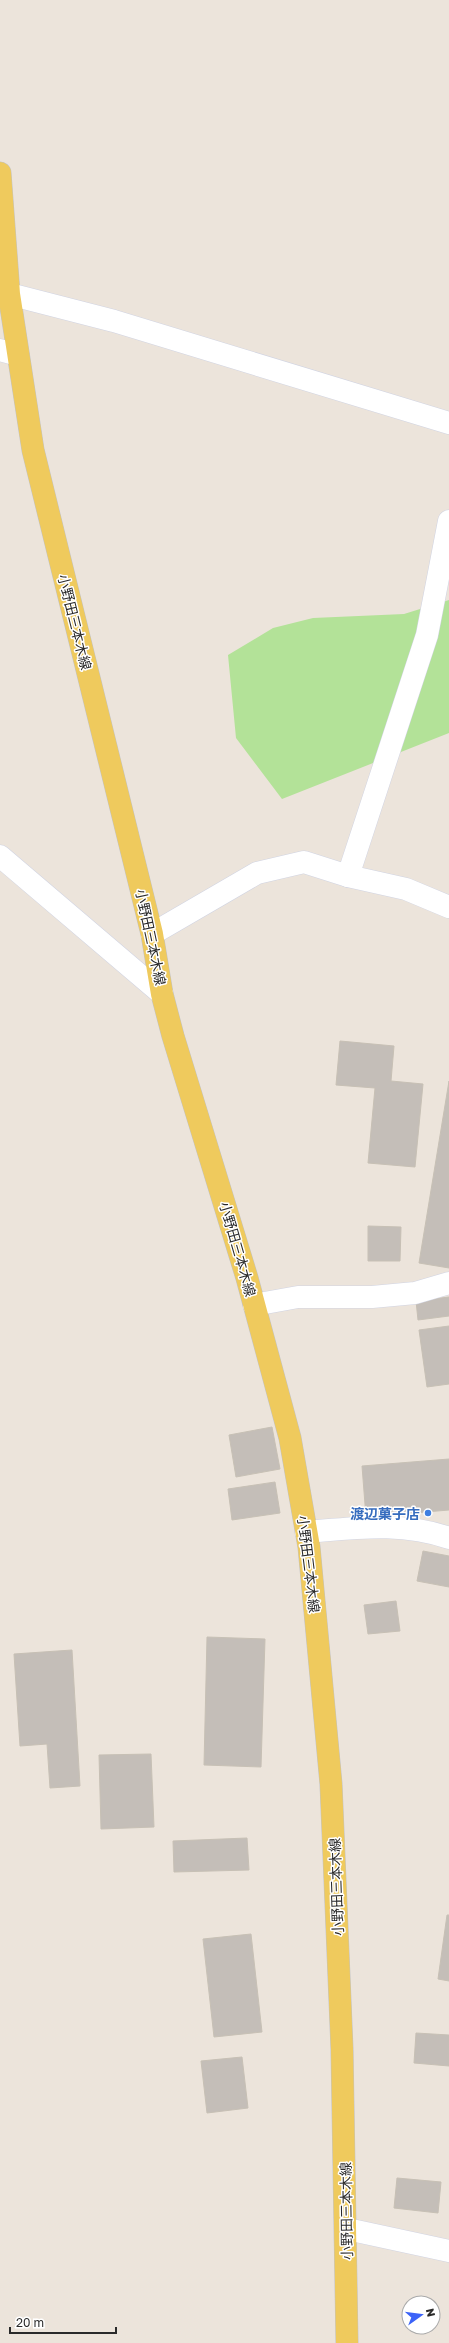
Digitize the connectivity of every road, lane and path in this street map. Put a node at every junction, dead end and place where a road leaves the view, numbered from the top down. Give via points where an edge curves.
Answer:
1 (0, 173) edge
2 (9, 294) junction
3 (9, 353) edge
4 (449, 423) edge
5 (449, 521) edge
6 (0, 856) edge
7 (348, 876) junction
8 (449, 907) edge
9 (152, 934) junction
10 (162, 994) junction
11 (449, 1283) edge
12 (254, 1305) junction
13 (306, 1532) junction
14 (449, 1538) edge
15 (347, 2229) junction
16 (449, 2251) edge
17 (347, 2343) edge

1 - 2 main road, 小野田三本木線
2 - 3 main road, 小野田三本木線
2 - 4 street via 114,321
3 - 9 main road, 小野田三本木線
5 - 7 street via 427,635
6 - 10 street
7 - 8 street via 406,889
7 - 9 street via 304,862 257,873
9 - 10 main road, 小野田三本木線
10 - 12 main road, 小野田三本木線
11 - 12 street via 415,1292 372,1297 298,1297
12 - 13 main road, 小野田三本木線 via 290,1438
13 - 14 street via 391,1526
13 - 15 main road, 小野田三本木線 via 332,1784
15 - 16 street
15 - 17 main road, 小野田三本木線

